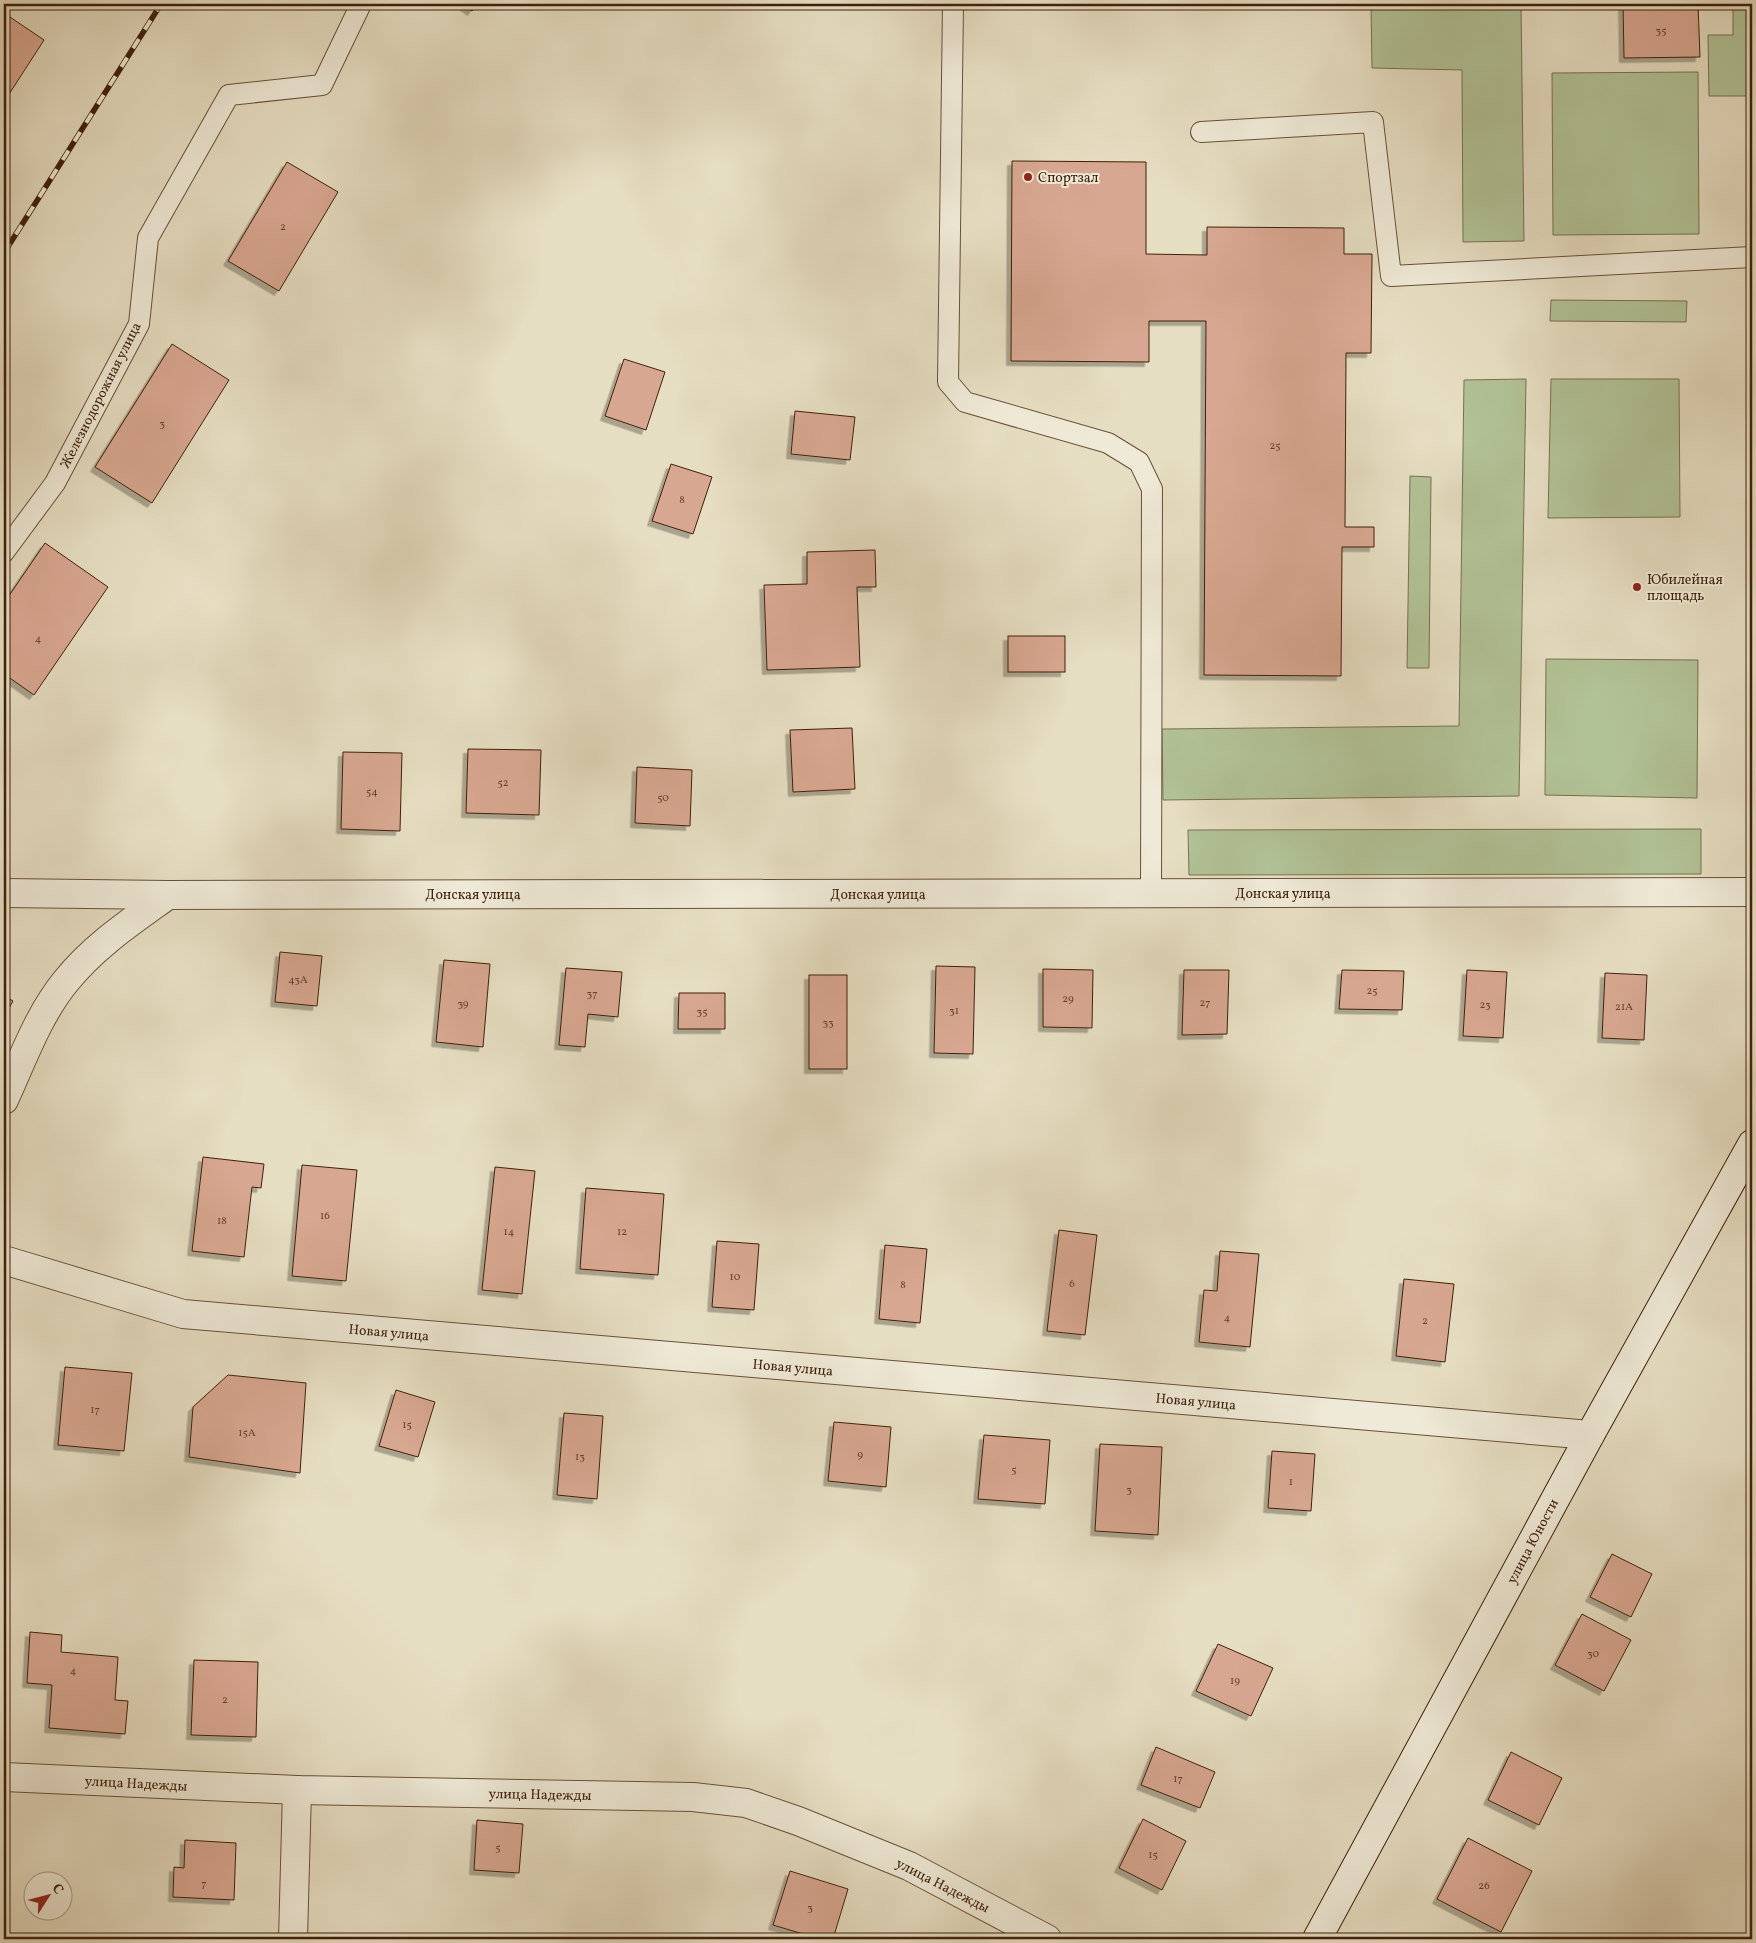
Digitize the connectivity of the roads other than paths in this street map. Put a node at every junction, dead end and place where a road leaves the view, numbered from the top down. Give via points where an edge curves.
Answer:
1 (361, 4) edge
2 (953, 4) edge
3 (1200, 132) dead end
4 (1752, 257) edge
5 (4, 552) edge
6 (1752, 892) edge
7 (4, 893) edge
8 (1151, 893) junction
9 (168, 896) junction
10 (4, 1100) edge
11 (1752, 1144) edge
12 (4, 1260) edge
13 (1590, 1435) junction
14 (4, 1777) edge
15 (297, 1790) junction
16 (293, 1939) edge
17 (1047, 1939) edge
18 (1317, 1939) edge

1 - 5 lane, Железнодорожная улица via 322,85 229,95 148,238 139,324 55,483
2 - 8 lane via 948,382 965,402 1108,444 1139,462 1152,490
3 - 4 lane via 1373,122 1391,276
6 - 8 street, Донская улица
7 - 9 street, Донская улица
8 - 9 street, Донская улица
9 - 10 street via 112,935 66,981 44,1016
11 - 13 street, улица Юности
12 - 13 street, Новая улица via 183,1314
13 - 18 street, улица Юности
14 - 15 street, улица Надежды
15 - 16 street
15 - 17 street, улица Надежды via 693,1797 746,1803 909,1866

